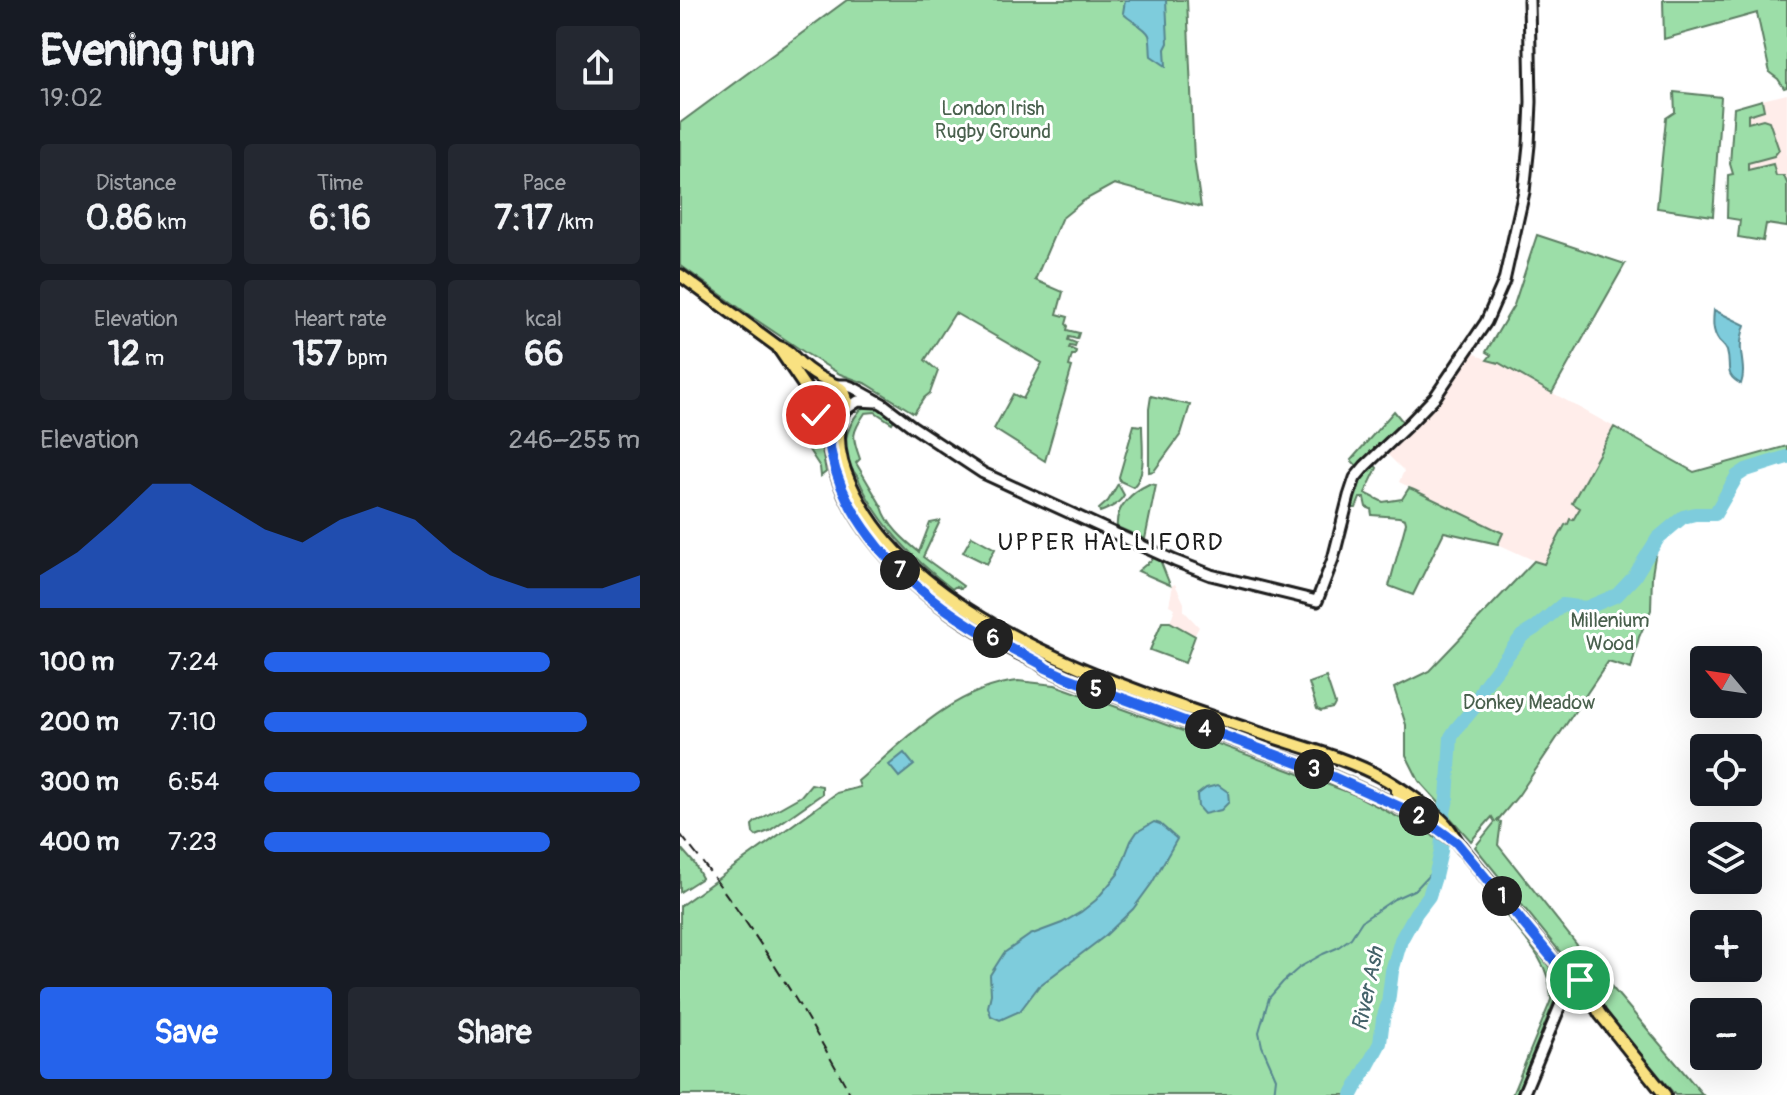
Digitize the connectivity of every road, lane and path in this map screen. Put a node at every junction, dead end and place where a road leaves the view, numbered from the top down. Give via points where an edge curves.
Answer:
1 (1529, 0) edge
2 (680, 275) edge
3 (777, 346) junction
4 (834, 384) junction
5 (810, 397) junction
6 (883, 404) junction
7 (843, 412) junction
8 (821, 418) junction
9 (1397, 787) junction
10 (1418, 815) junction
11 (1442, 827) junction
12 (1573, 985) junction
13 (1591, 993) junction
14 (1578, 1002) junction
15 (1600, 1014) junction
16 (1557, 1015) junction
17 (1523, 1095) edge
18 (1665, 1095) edge

1 - 6 street via 1529,145 1504,281 1486,322 1435,397 1355,478 1317,601 1197,571 1029,495 968,464
2 - 3 main road
3 - 4 main road
3 - 5 main road
4 - 5 main road via 819,386
4 - 6 street
4 - 7 main road via 845,393
5 - 8 main road via 813,412
6 - 7 street via 858,401
7 - 8 main road via 830,420
7 - 9 main road via 839,451 865,511 899,554 960,604 1075,665 1349,763
8 - 10 main road via 838,478 868,534 907,577 972,626 1068,678 1322,772
9 - 10 main road via 1397,795
9 - 11 main road
10 - 11 main road
11 - 12 main road
12 - 13 main road via 1588,984
12 - 14 main road via 1569,996
12 - 16 street
13 - 14 main road
13 - 15 main road
14 - 15 main road
14 - 16 street
15 - 18 main road
16 - 17 street

